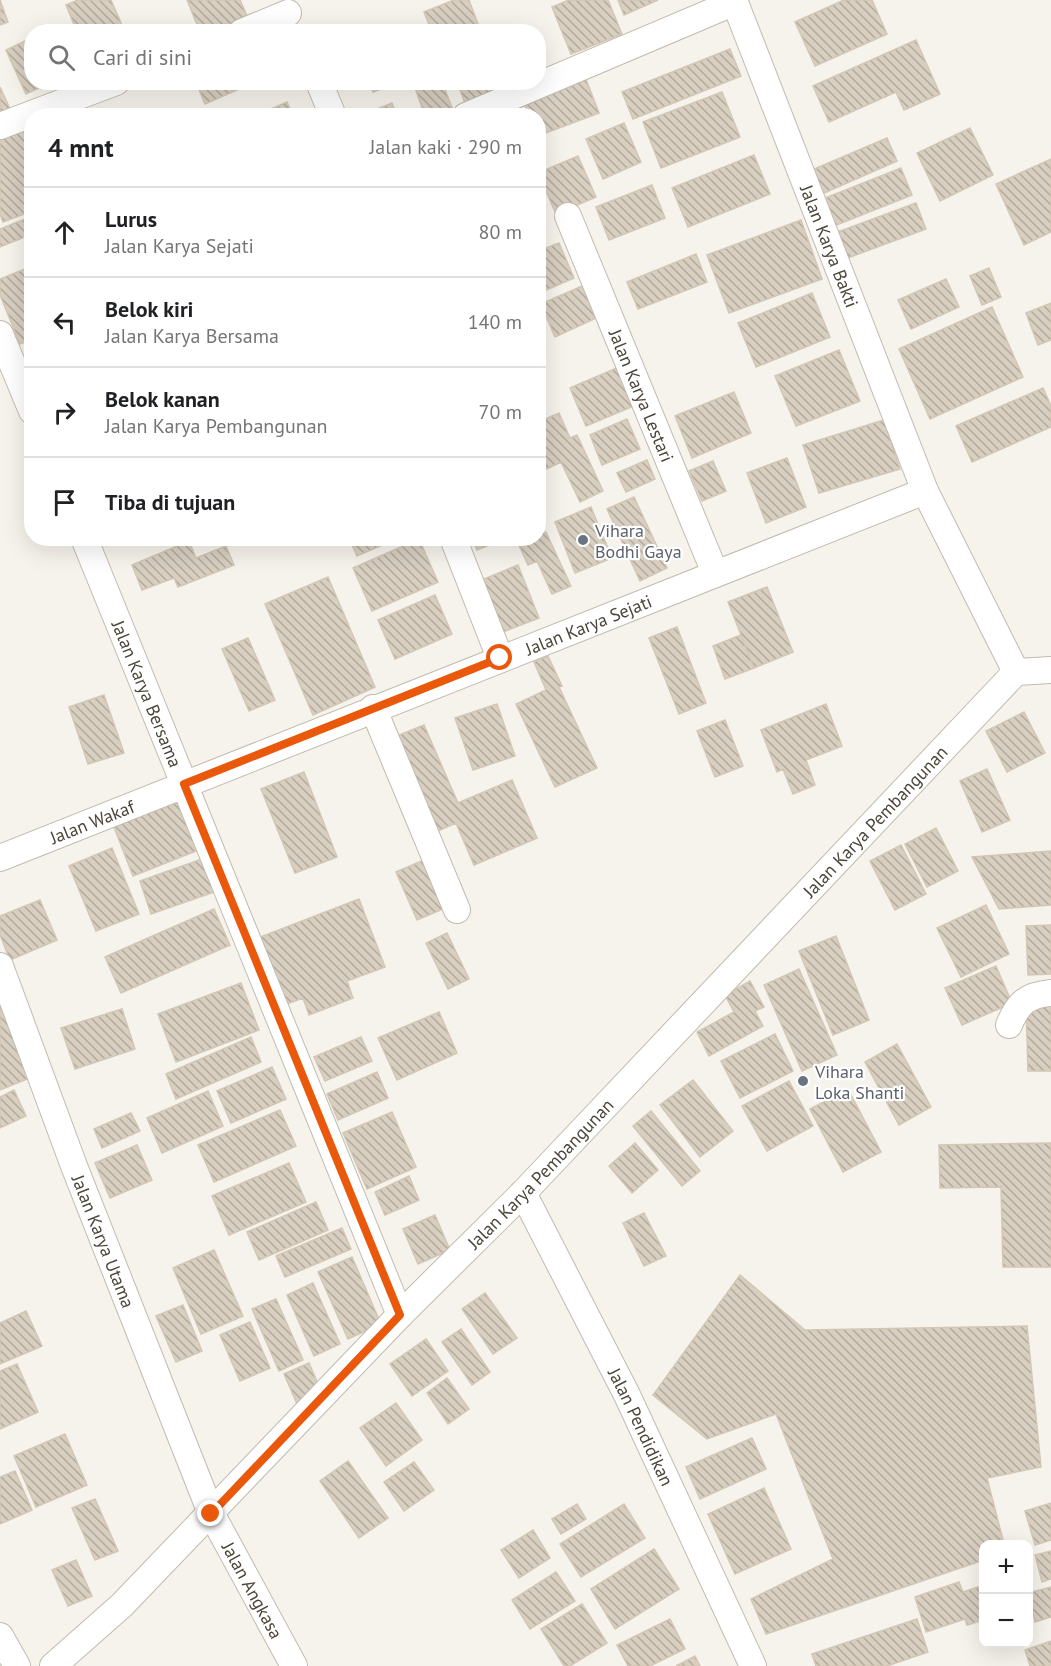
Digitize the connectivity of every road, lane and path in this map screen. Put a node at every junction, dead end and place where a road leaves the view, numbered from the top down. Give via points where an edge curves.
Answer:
1 (734, 1) edge
2 (289, 15) edge
3 (264, 24) edge
4 (546, 82) edge
5 (95, 90) edge
6 (322, 90) edge
7 (527, 90) edge
8 (47, 108) edge
9 (329, 108) edge
10 (485, 108) edge
11 (24, 117) edge
12 (0, 126) edge
13 (568, 216) dead end
14 (0, 334) edge
15 (7, 371) edge
16 (24, 398) edge
17 (925, 491) junction
18 (87, 546) edge
19 (456, 546) edge
20 (715, 573) junction
21 (500, 658) junction
22 (1051, 670) edge
23 (1016, 672) junction
24 (373, 708) junction
25 (184, 784) junction
26 (0, 858) edge
27 (457, 910) dead end
28 (0, 966) edge
29 (1051, 993) edge
30 (1009, 1025) dead end
31 (524, 1193) junction
32 (400, 1315) junction
33 (211, 1514) junction
34 (0, 1636) edge
35 (17, 1666) edge
36 (53, 1666) edge
37 (294, 1666) edge
38 (753, 1666) edge

1 - 4 street
1 - 17 street, Jalan Karya Bakti
2 - 3 street
5 - 8 street
6 - 9 street
7 - 10 street
11 - 12 street
13 - 20 street, Jalan Karya Lestari
14 - 15 street
15 - 16 street
17 - 20 street, Jalan Karya Sejati
17 - 23 street, Jalan Karya Bakti
18 - 25 street, Jalan Karya Bersama
19 - 21 street
20 - 21 street, Jalan Karya Sejati
21 - 24 street, Jalan Karya Sejati
22 - 23 street
23 - 31 street, Jalan Karya Pembangunan
24 - 25 street, Jalan Karya Sejati
24 - 27 street
25 - 26 street, Jalan Wakaf
25 - 32 street, Jalan Karya Bersama
28 - 33 street, Jalan Karya Utama
29 - 30 street via 1026,999 1017,1006
31 - 32 street, Jalan Karya Pembangunan
31 - 38 street, Jalan Pendidikan via 627,1395
32 - 33 street, Jalan Karya Pembangunan
33 - 36 street, Jalan Karya Pembangunan via 122,1605
33 - 37 street, Jalan Angkasa
34 - 35 street

